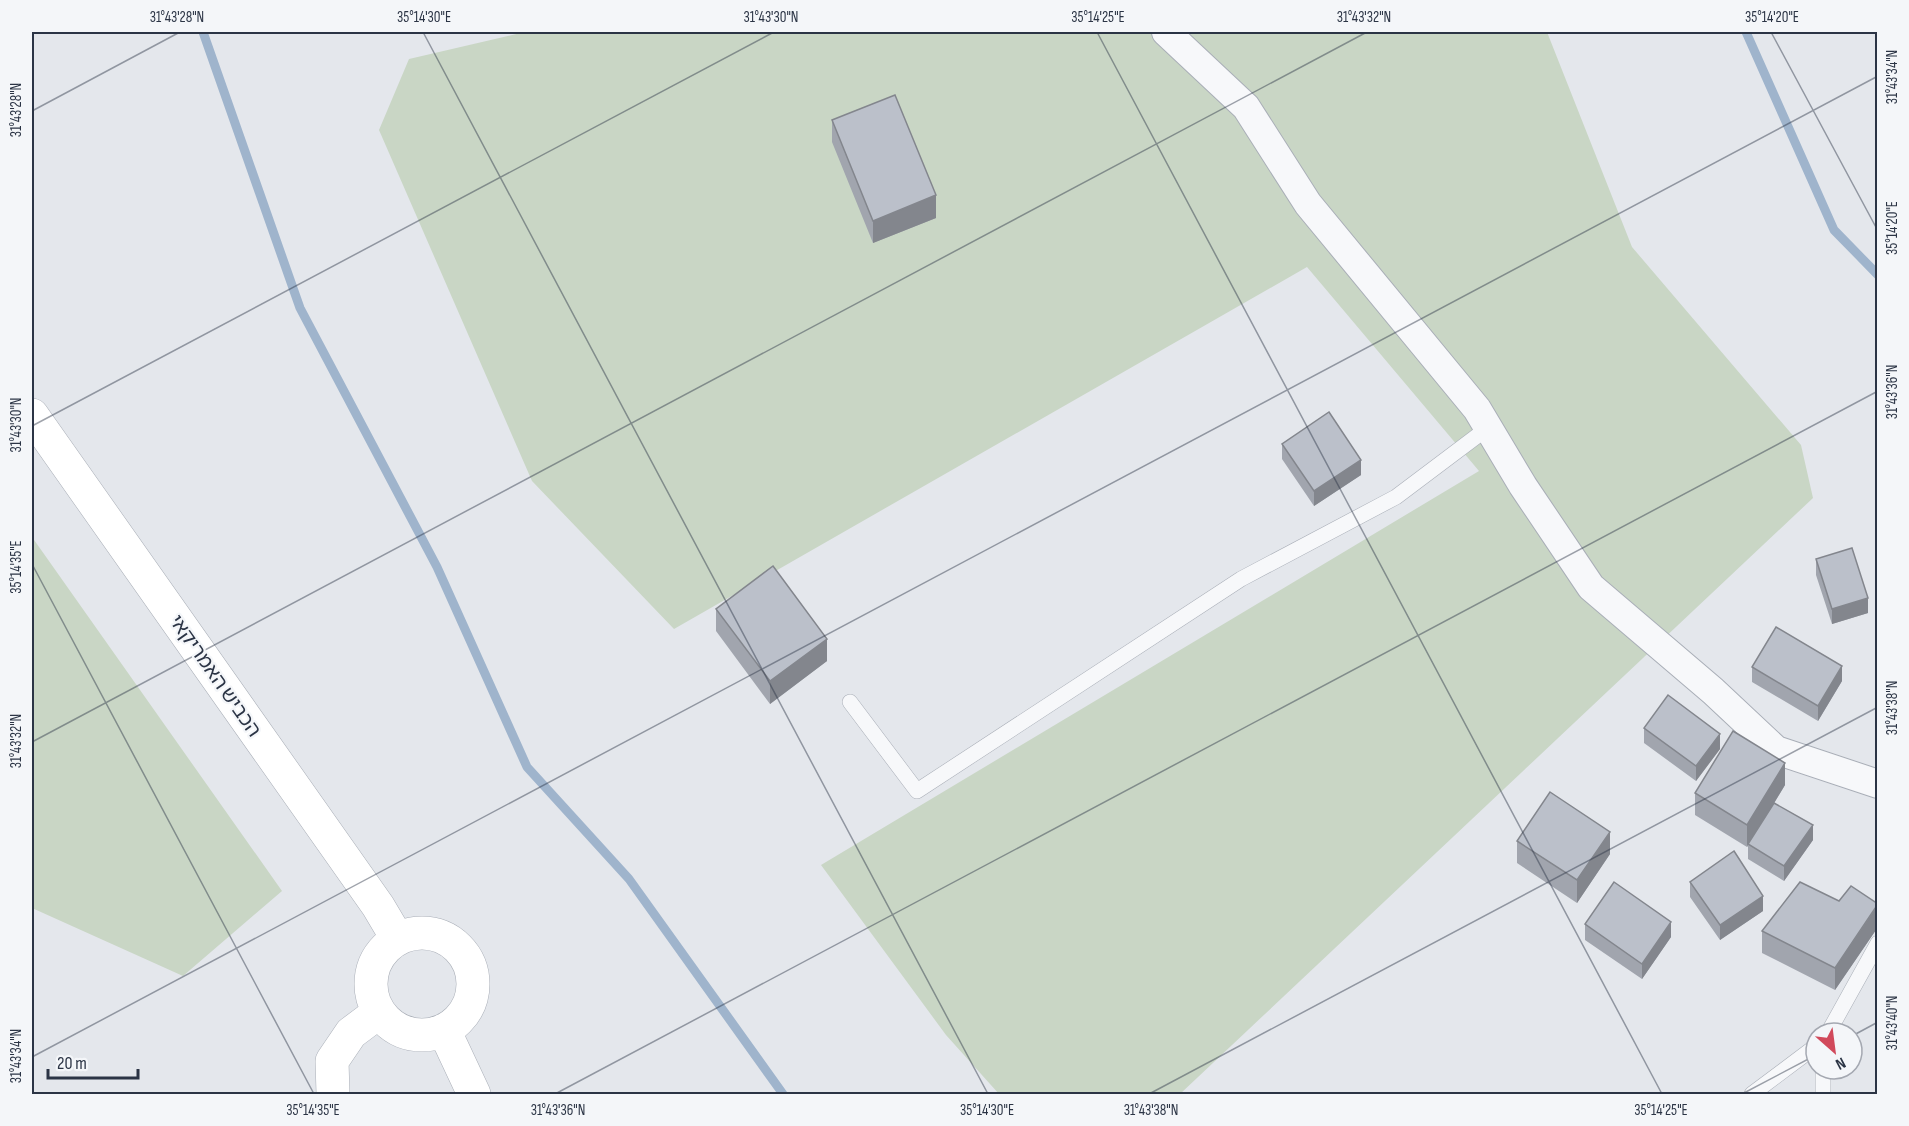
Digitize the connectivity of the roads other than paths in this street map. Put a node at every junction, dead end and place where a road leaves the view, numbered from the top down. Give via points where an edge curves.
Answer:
1 (1166, 32) edge
2 (32, 415) edge
3 (1488, 427) junction
4 (850, 702) dead end
5 (1878, 783) edge
6 (398, 938) junction
7 (1878, 943) edge
8 (379, 1012) junction
9 (1835, 1021) edge
10 (444, 1030) junction
11 (1804, 1055) edge
12 (333, 1095) edge
13 (474, 1095) edge
14 (1752, 1095) edge

1 - 3 street via 1246,107 1308,204 1478,409
2 - 6 main road, הכביש האמריקאי
3 - 4 lane via 1396,497 1241,579 918,791
3 - 5 street via 1590,587 1776,750
6 - 8 main road via 382,950 372,969 370,989
6 - 10 main road via 416,932 437,934 456,944 468,959 474,978 472,999 462,1017
7 - 9 lane
8 - 10 main road via 388,1024 406,1034 427,1035
8 - 12 main road via 351,1033 332,1061
10 - 13 main road
11 - 14 lane

